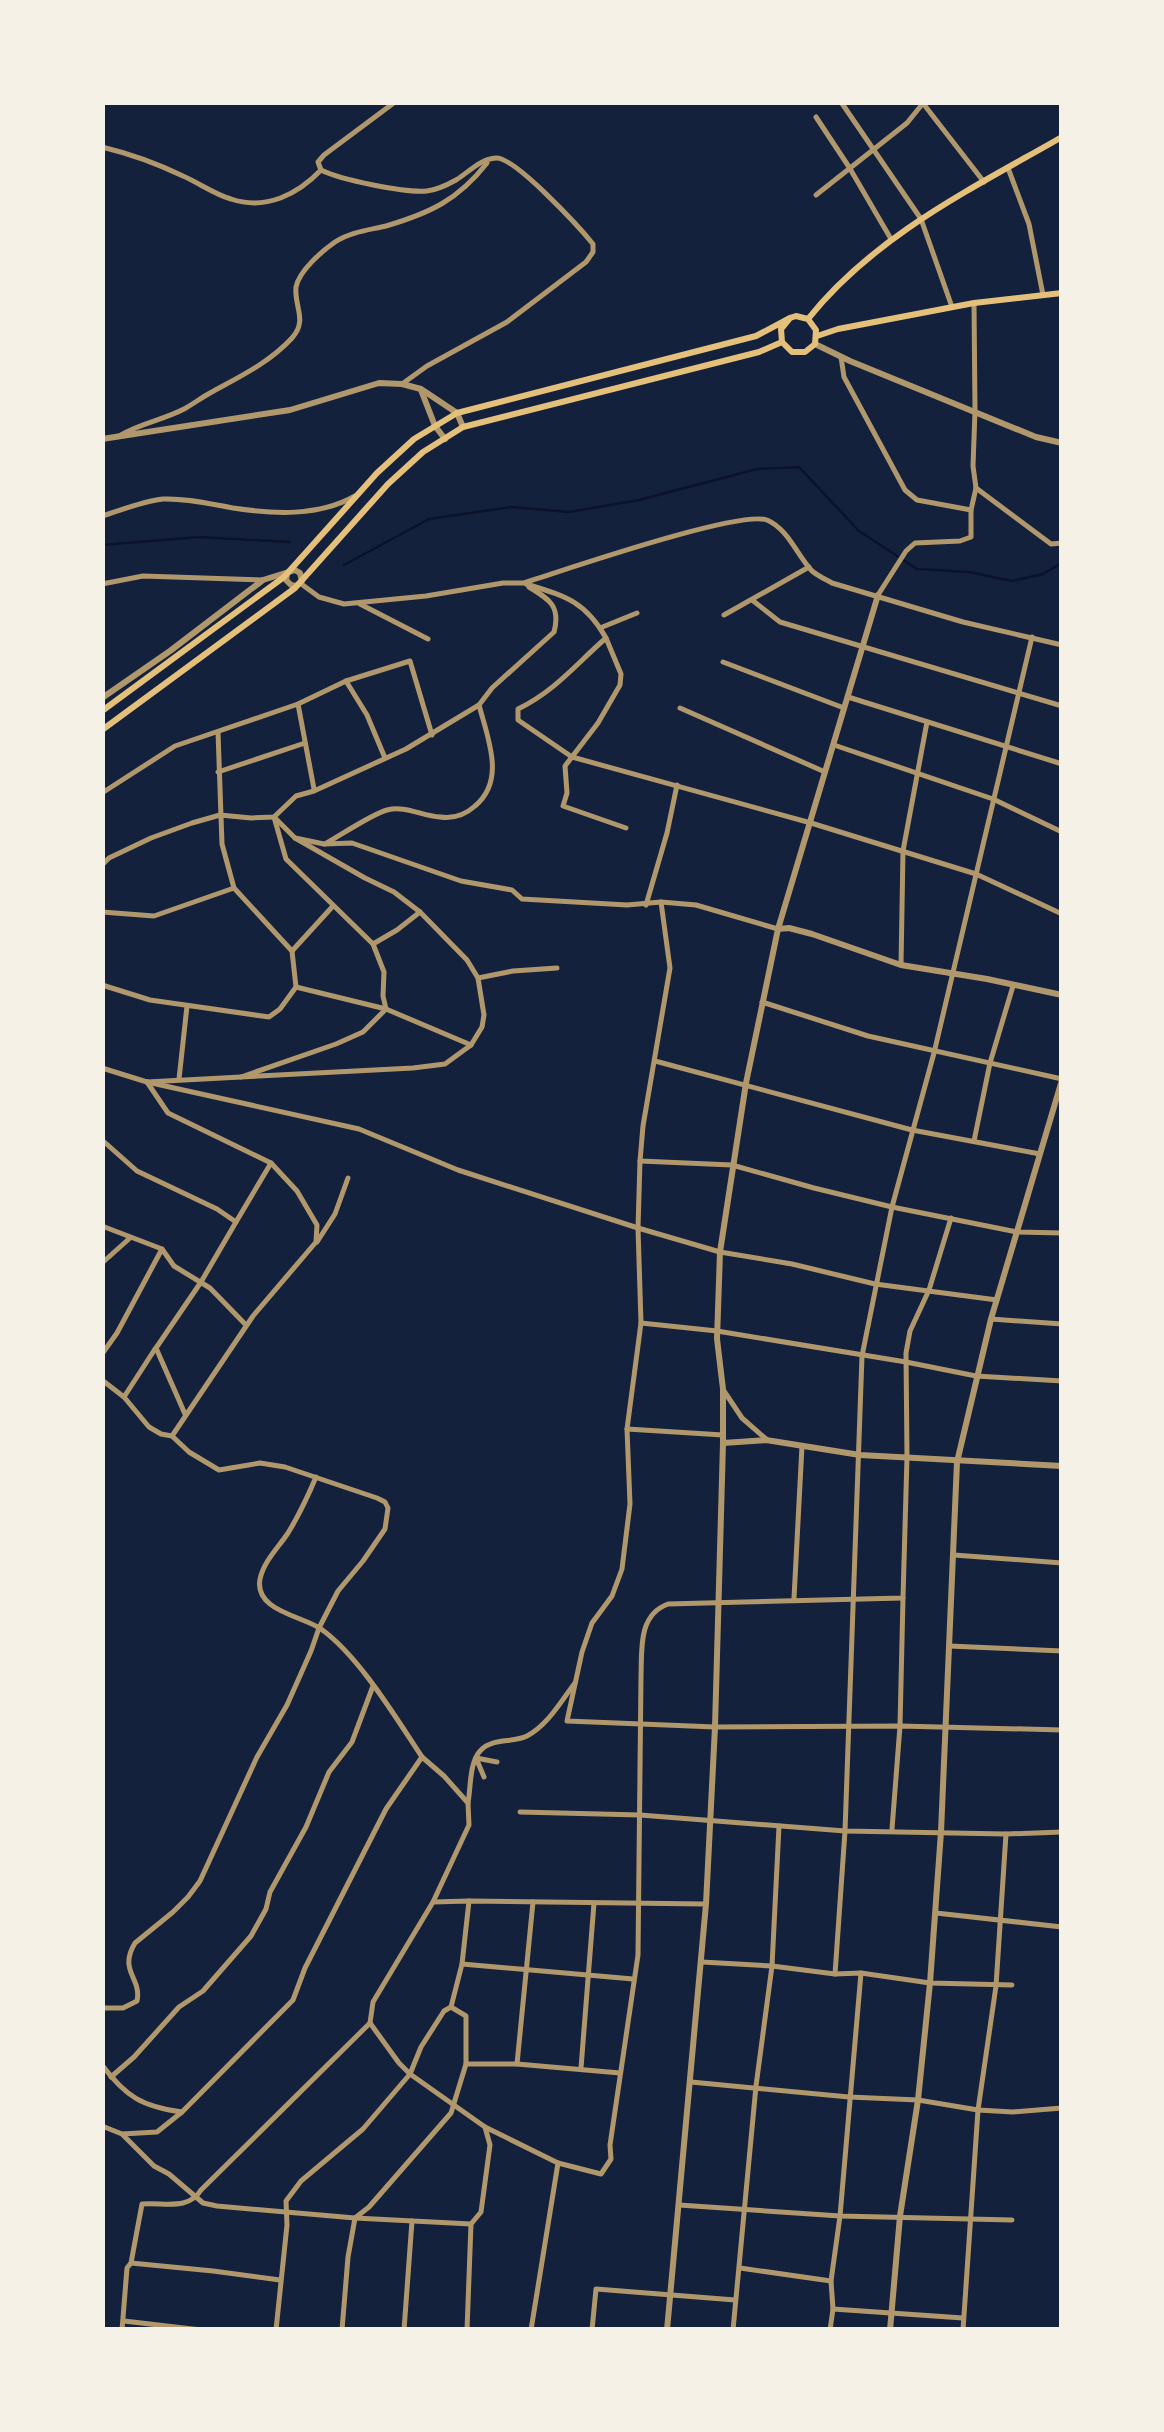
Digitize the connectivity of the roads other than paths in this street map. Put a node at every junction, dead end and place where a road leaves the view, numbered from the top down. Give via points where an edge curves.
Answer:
1 (394, 102) edge
2 (840, 102) edge
3 (923, 103) edge
4 (816, 117) dead end
5 (1062, 138) edge
6 (102, 147) edge
7 (874, 148) junction
8 (489, 161) junction
9 (850, 167) junction
10 (1008, 168) junction
11 (321, 170) junction
12 (984, 182) junction
13 (816, 195) dead end
14 (921, 219) junction
15 (892, 239) junction
16 (1062, 293) edge
17 (1043, 295) junction
18 (974, 302) junction
19 (952, 306) junction
20 (790, 318) junction
21 (808, 319) junction
22 (816, 340) junction
23 (782, 342) junction
24 (841, 357) junction
25 (402, 384) junction
26 (420, 389) junction
27 (976, 411) junction
28 (457, 412) junction
29 (435, 426) junction
30 (464, 427) junction
31 (120, 436) junction
32 (445, 438) junction
33 (102, 439) edge
34 (1062, 443) edge
35 (976, 488) junction
36 (358, 494) junction
37 (971, 510) junction
38 (102, 516) edge
39 (1062, 543) edge
40 (809, 566) junction
41 (288, 573) junction
42 (263, 580) junction
43 (300, 583) junction
44 (523, 583) junction
45 (102, 584) edge
46 (878, 595) junction
47 (752, 600) junction
48 (357, 603) junction
49 (637, 613) dead end
50 (724, 616) dead end
51 (600, 628) junction
52 (1032, 637) junction
53 (606, 638) junction
54 (428, 639) dead end
55 (863, 645) junction
56 (1062, 645) edge
57 (722, 662) dead end
58 (346, 681) junction
59 (1018, 693) junction
60 (848, 697) junction
61 (102, 698) edge
62 (298, 704) junction
63 (479, 705) junction
64 (1062, 706) edge
65 (680, 708) dead end
66 (844, 708) junction
67 (102, 710) edge
68 (928, 722) junction
69 (102, 730) edge
70 (218, 732) junction
71 (432, 735) junction
72 (304, 743) junction
73 (834, 745) junction
74 (1005, 746) junction
75 (572, 757) junction
76 (385, 758) junction
77 (1062, 764) edge
78 (218, 772) junction
79 (825, 772) junction
80 (919, 773) junction
81 (677, 785) junction
82 (314, 791) junction
83 (102, 792) edge
84 (993, 799) junction
85 (220, 815) junction
86 (274, 817) junction
87 (811, 823) junction
88 (626, 828) dead end
89 (1062, 832) edge
90 (295, 838) junction
91 (324, 844) junction
92 (903, 851) junction
93 (102, 865) edge
94 (976, 874) junction
95 (234, 888) junction
96 (661, 902) junction
97 (646, 905) junction
98 (333, 906) junction
99 (102, 912) edge
100 (420, 912) junction
101 (1062, 914) edge
102 (778, 929) junction
103 (373, 944) junction
104 (292, 951) junction
105 (901, 965) junction
106 (557, 968) dead end
107 (952, 974) junction
108 (478, 978) junction
109 (102, 985) edge
110 (1012, 986) junction
111 (296, 987) junction
112 (1062, 996) edge
113 (762, 1002) junction
114 (187, 1006) junction
115 (386, 1009) junction
116 (471, 1045) junction
117 (934, 1053) junction
118 (655, 1060) junction
119 (990, 1064) junction
120 (102, 1068) edge
121 (241, 1077) junction
122 (179, 1079) junction
123 (1062, 1079) edge
124 (146, 1082) junction
125 (746, 1083) junction
126 (912, 1130) junction
127 (102, 1140) edge
128 (974, 1141) junction
129 (1040, 1154) junction
130 (640, 1161) junction
131 (270, 1162) junction
132 (732, 1165) junction
133 (348, 1178) dead end
134 (892, 1207) junction
135 (951, 1218) junction
136 (236, 1222) junction
137 (102, 1226) edge
138 (638, 1228) junction
139 (1017, 1232) junction
140 (1062, 1233) edge
141 (130, 1238) junction
142 (316, 1242) junction
143 (162, 1250) junction
144 (720, 1252) junction
145 (102, 1262) edge
146 (201, 1282) junction
147 (876, 1284) junction
148 (928, 1290) junction
149 (996, 1300) junction
150 (991, 1319) junction
151 (641, 1323) junction
152 (1062, 1324) edge
153 (246, 1325) junction
154 (717, 1331) junction
155 (156, 1348) junction
156 (102, 1354) edge
157 (862, 1356) junction
158 (906, 1362) junction
159 (976, 1376) junction
160 (102, 1380) edge
161 (1062, 1381) edge
162 (723, 1389) junction
163 (124, 1398) junction
164 (185, 1414) junction
165 (627, 1429) junction
166 (172, 1436) junction
167 (723, 1439) junction
168 (766, 1440) junction
169 (802, 1446) junction
170 (860, 1455) junction
171 (907, 1457) junction
172 (957, 1462) junction
173 (1062, 1466) edge
174 (316, 1477) junction
175 (954, 1554) junction
176 (1062, 1562) edge
177 (902, 1598) junction
178 (794, 1599) junction
179 (852, 1599) junction
180 (718, 1602) junction
181 (319, 1628) junction
182 (949, 1646) junction
183 (1062, 1650) edge
184 (577, 1680) junction
185 (373, 1686) junction
186 (640, 1725) junction
187 (900, 1726) junction
188 (945, 1726) junction
189 (848, 1727) junction
190 (715, 1728) junction
191 (1062, 1730) edge
192 (422, 1757) junction
193 (476, 1758) junction
194 (497, 1762) dead end
195 (484, 1777) dead end
196 (468, 1803) junction
197 (520, 1812) dead end
198 (640, 1815) junction
199 (711, 1821) junction
200 (779, 1826) junction
201 (845, 1830) junction
202 (892, 1830) junction
203 (941, 1832) junction
204 (1062, 1832) edge
205 (1006, 1834) junction
206 (469, 1901) junction
207 (434, 1902) junction
208 (533, 1902) junction
209 (594, 1904) junction
210 (706, 1904) junction
211 (639, 1905) junction
212 (936, 1913) junction
213 (1000, 1918) junction
214 (1062, 1926) edge
215 (702, 1962) junction
216 (462, 1964) junction
217 (772, 1966) junction
218 (526, 1971) junction
219 (835, 1974) junction
220 (860, 1974) junction
221 (589, 1976) junction
222 (634, 1979) junction
223 (930, 1983) junction
224 (1012, 1985) dead end
225 (996, 1986) junction
226 (450, 2007) junction
227 (102, 2008) edge
228 (370, 2024) junction
229 (466, 2064) junction
230 (516, 2064) junction
231 (102, 2065) edge
232 (581, 2068) junction
233 (620, 2073) junction
234 (410, 2074) junction
235 (112, 2078) junction
236 (691, 2082) junction
237 (756, 2086) junction
238 (850, 2097) junction
239 (918, 2100) junction
240 (452, 2103) junction
241 (1062, 2108) edge
242 (978, 2110) junction
243 (182, 2112) junction
244 (102, 2126) edge
245 (484, 2127) junction
246 (122, 2134) junction
247 (558, 2163) junction
248 (196, 2198) junction
249 (679, 2205) junction
250 (744, 2209) junction
251 (287, 2212) junction
252 (840, 2216) junction
253 (900, 2216) junction
254 (356, 2218) junction
255 (971, 2220) junction
256 (1012, 2220) dead end
257 (412, 2221) junction
258 (471, 2224) junction
259 (130, 2263) junction
260 (740, 2268) junction
261 (280, 2280) junction
262 (831, 2281) junction
263 (671, 2294) junction
264 (735, 2300) junction
265 (833, 2308) junction
266 (892, 2312) junction
267 (963, 2318) junction
268 (124, 2321) junction
269 (122, 2330) edge
270 (201, 2330) edge
271 (276, 2330) edge
272 (342, 2330) edge
273 (404, 2330) edge
274 (467, 2330) edge
275 (531, 2330) edge
276 (592, 2330) edge
277 (667, 2330) edge
278 (733, 2330) edge
279 (830, 2330) edge
280 (890, 2330) edge
281 (962, 2330) edge

1 - 11 street via 324,156
2 - 7 street
3 - 7 street
3 - 12 street
4 - 9 street
5 - 10 main road
6 - 11 street via 148,160 237,202 284,198
7 - 9 street
7 - 14 street
8 - 11 street via 432,191 414,192
8 - 25 street via 505,160 524,174 585,234 593,252 507,322
8 - 31 street via 450,200 332,244 300,276 301,318 292,338 236,380
9 - 13 street
9 - 15 street
10 - 12 main road
10 - 17 street via 1030,224
12 - 14 main road
14 - 15 main road
14 - 19 street
15 - 21 main road
16 - 17 main road
17 - 18 main road
18 - 19 main road
18 - 27 street
19 - 22 main road via 838,329
20 - 21 main road
20 - 23 main road
20 - 28 main road via 756,336
21 - 22 main road
22 - 23 main road via 798,353
22 - 24 street
23 - 30 main road
24 - 27 street
24 - 37 street via 844,377 905,490 917,500
25 - 26 street
25 - 31 street via 378,383 290,410
26 - 28 street
26 - 29 street
27 - 34 street
27 - 35 street
28 - 29 main road
28 - 30 street
29 - 32 street
29 - 36 main road
30 - 32 main road
31 - 33 street
32 - 43 main road via 388,484
35 - 37 street
35 - 39 street via 1051,544
36 - 38 street via 295,512 159,499
36 - 41 main road
37 - 46 street via 971,536 915,543
40 - 44 street via 778,526 747,518
40 - 46 street via 832,582
40 - 47 street
41 - 42 street
41 - 43 street via 288,584
41 - 67 main road
42 - 45 street via 144,576
42 - 61 street
43 - 48 street via 319,597
43 - 69 main road
44 - 48 street
44 - 51 street via 566,596
44 - 63 street via 549,599 554,632
46 - 52 street
46 - 55 street
47 - 50 street
47 - 55 street via 780,622
48 - 54 street
49 - 51 street
51 - 53 street
52 - 56 street
52 - 59 street
53 - 75 street via 620,685
53 - 75 street via 560,683 518,708 518,720
55 - 59 street
55 - 60 street
57 - 66 street
58 - 62 street
58 - 71 street via 410,661
58 - 76 street
59 - 64 street
59 - 74 street
60 - 66 street
60 - 68 street
62 - 70 street
62 - 72 street
63 - 71 street
63 - 91 street via 493,765 492,785 482,800 466,814 444,818 387,810
65 - 79 street
66 - 73 street
68 - 74 street
68 - 80 street
70 - 78 street
70 - 83 street via 174,746
71 - 76 street
72 - 78 street
72 - 82 street
73 - 79 street
73 - 80 street
74 - 77 street
74 - 84 street
75 - 81 street
75 - 88 street via 563,806
76 - 82 street
78 - 85 street
79 - 87 street
80 - 84 street
80 - 92 street
81 - 87 street
81 - 97 street
82 - 86 street via 296,796
84 - 89 street
84 - 94 street
85 - 86 street
85 - 93 street via 151,838
85 - 95 street
86 - 90 street
86 - 98 street via 286,860
87 - 92 street
87 - 102 street
90 - 91 street
90 - 100 street
91 - 97 street via 352,843 461,882 512,890 522,899
92 - 94 street
92 - 105 street
94 - 101 street
94 - 107 street
95 - 99 street via 154,916
95 - 104 street
96 - 97 street
96 - 102 street via 696,904
96 - 118 street via 670,968
98 - 103 street
98 - 104 street
100 - 103 street
100 - 108 street
102 - 105 street
102 - 113 street
103 - 115 street via 384,972
104 - 111 street
105 - 107 street
106 - 108 street
107 - 110 street
107 - 117 street
108 - 116 street via 484,1015
109 - 114 street
110 - 112 street
110 - 119 street
111 - 114 street via 269,1017
111 - 115 street
113 - 117 street
113 - 125 street
114 - 122 street
115 - 116 street
115 - 121 street via 363,1032
116 - 121 street via 445,1064
117 - 119 street
117 - 126 street
118 - 125 street
118 - 130 street
119 - 123 street
119 - 128 street
120 - 124 street
121 - 122 street
122 - 124 street
123 - 129 street
124 - 131 street via 168,1112
124 - 138 street via 359,1129 458,1170
125 - 126 street
125 - 132 street
126 - 128 street
126 - 134 street
127 - 136 street via 137,1171
128 - 129 street
129 - 139 street
130 - 132 street
130 - 138 street
131 - 136 street
131 - 142 street via 297,1191 317,1226
132 - 134 street
132 - 144 street
133 - 142 street
134 - 135 street
134 - 147 street
135 - 139 street
135 - 148 street
136 - 146 street
137 - 141 street
138 - 144 street
138 - 151 street
139 - 140 street
139 - 149 street
141 - 143 street
141 - 145 street
142 - 153 street
143 - 146 street
143 - 156 street
144 - 147 street
144 - 154 street
146 - 153 street
146 - 155 street
147 - 148 street
147 - 157 street
148 - 149 street
148 - 158 street via 910,1331
149 - 150 street
150 - 152 street
150 - 159 street
151 - 154 street
151 - 165 street
153 - 164 street
154 - 157 street
154 - 162 street
155 - 163 street
155 - 164 street
157 - 158 street
157 - 170 street
158 - 159 street
158 - 171 street
159 - 161 street
159 - 172 street
160 - 163 street
162 - 167 street
162 - 168 street
163 - 166 street via 149,1427
164 - 166 street
165 - 167 street
165 - 184 street via 630,1504 622,1569 592,1622
166 - 174 street via 219,1470 260,1462
167 - 168 street
167 - 180 street
168 - 169 street
169 - 170 street
169 - 178 street
170 - 171 street
170 - 179 street
171 - 172 street
171 - 177 street
172 - 173 street
172 - 175 street
174 - 181 street via 264,1568 260,1587 280,1612
174 - 181 street via 388,1508 385,1529 338,1590
175 - 176 street
175 - 182 street
177 - 179 street
177 - 187 street
178 - 179 street
178 - 180 street
179 - 189 street
180 - 186 street via 668,1604 648,1618
180 - 190 street
181 - 185 street
181 - 227 street via 200,1881 129,1952 137,2001
182 - 183 street
182 - 188 street
184 - 186 street via 567,1721
184 - 193 street via 537,1728 486,1746
185 - 192 street
185 - 235 street via 352,1742 329,1772 252,1936
186 - 190 street
186 - 198 street
187 - 188 street
187 - 189 street
187 - 202 street
188 - 191 street
188 - 203 street
189 - 190 street
189 - 201 street
190 - 199 street
192 - 196 street
192 - 243 street via 386,1810 293,2000
193 - 194 street
193 - 195 street
193 - 196 street
196 - 207 street via 469,1825
197 - 198 street
198 - 199 street
198 - 211 street
199 - 200 street
199 - 210 street
200 - 201 street
200 - 217 street
201 - 202 street
201 - 219 street
202 - 203 street
203 - 205 street
203 - 212 street
204 - 205 street
205 - 213 street
206 - 207 street
206 - 208 street
206 - 216 street
207 - 228 street via 373,2002
208 - 209 street
208 - 218 street
209 - 211 street
209 - 221 street
210 - 211 street
210 - 215 street
211 - 222 street
212 - 213 street
212 - 223 street
213 - 214 street
213 - 225 street
215 - 217 street
215 - 236 street
216 - 218 street
216 - 226 street
217 - 219 street
217 - 237 street
218 - 221 street
218 - 230 street
219 - 220 street
220 - 223 street
220 - 238 street
221 - 222 street
221 - 232 street
222 - 233 street
223 - 225 street
223 - 239 street
224 - 225 street
225 - 242 street
226 - 229 street via 466,2016
226 - 234 street
228 - 234 street
228 - 248 street
229 - 230 street
229 - 240 street
230 - 232 street
231 - 235 street
232 - 233 street
233 - 247 street via 611,2159 601,2174
234 - 240 street
234 - 251 street via 363,2128 301,2181 286,2201
235 - 243 street via 156,2108
236 - 237 street
236 - 249 street
237 - 238 street
237 - 250 street
238 - 239 street
238 - 252 street
239 - 242 street
239 - 253 street
240 - 245 street
240 - 254 street via 436,2132
241 - 242 street
242 - 255 street
243 - 246 street via 157,2132
244 - 246 street
245 - 247 street
245 - 258 street via 490,2145 481,2212
246 - 248 street
247 - 275 street
248 - 251 street
248 - 259 street via 142,2204
249 - 250 street
249 - 263 street
250 - 252 street
250 - 260 street
251 - 254 street
251 - 261 street
252 - 253 street
252 - 262 street
253 - 255 street
253 - 266 street
254 - 257 street
254 - 272 street
255 - 256 street
255 - 267 street
257 - 258 street
257 - 273 street
258 - 274 street
259 - 261 street
259 - 268 street
260 - 262 street
260 - 264 street
261 - 271 street
262 - 265 street
263 - 264 street
263 - 276 street via 596,2289
263 - 277 street
264 - 278 street
265 - 266 street
265 - 279 street
266 - 267 street
266 - 280 street
267 - 281 street
268 - 269 street
268 - 270 street

